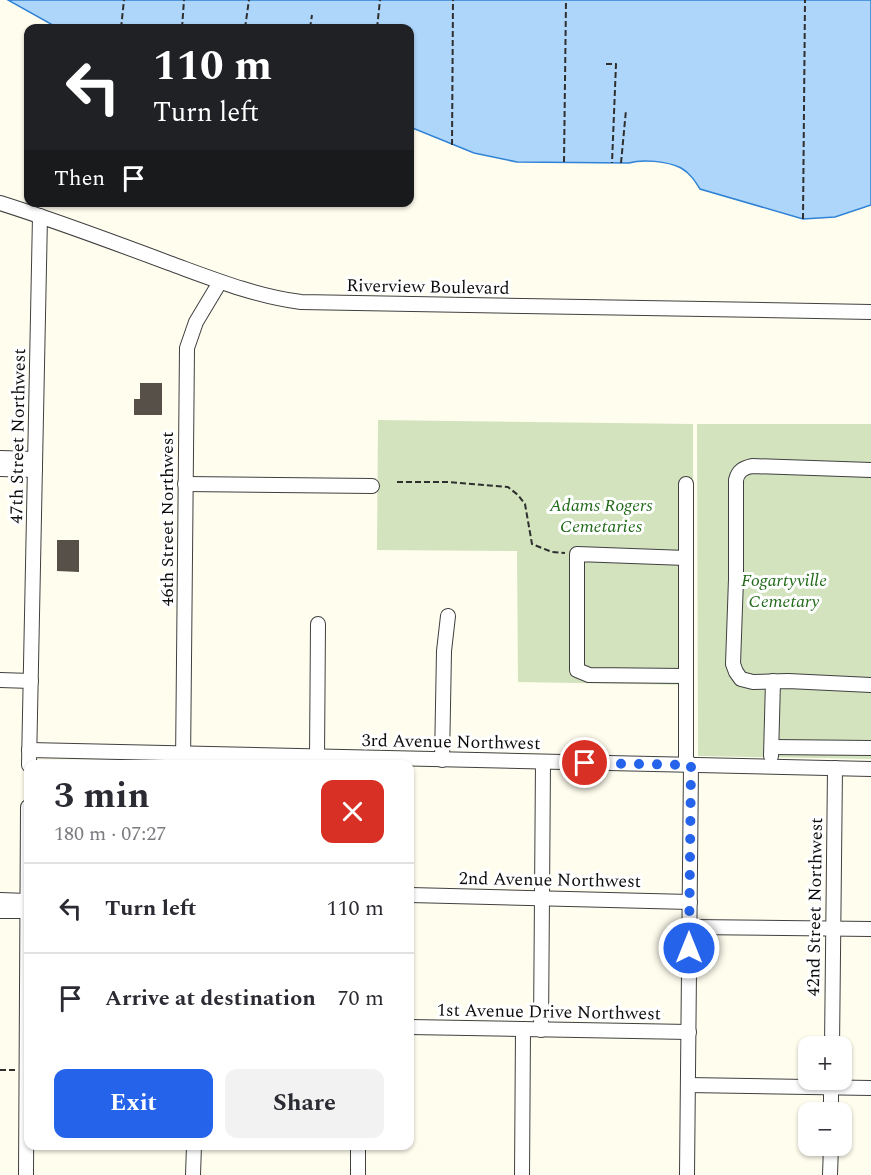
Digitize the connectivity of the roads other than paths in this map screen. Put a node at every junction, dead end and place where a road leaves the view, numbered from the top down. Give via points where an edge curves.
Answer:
1 (0, 202) edge
2 (40, 216) junction
3 (220, 282) junction
4 (871, 312) edge
5 (0, 458) edge
6 (35, 465) junction
7 (0, 469) edge
8 (871, 470) edge
9 (185, 484) junction
10 (686, 484) dead end
11 (372, 486) dead end
12 (686, 558) junction
13 (448, 616) dead end
14 (318, 624) dead end
15 (685, 676) junction
16 (0, 680) edge
17 (31, 681) junction
18 (773, 681) junction
19 (871, 685) edge
20 (772, 747) junction
21 (871, 748) edge
22 (29, 750) junction
23 (317, 757) junction
24 (183, 759) edge
25 (29, 760) edge
26 (442, 760) junction
27 (543, 762) junction
28 (691, 765) junction
29 (771, 767) junction
30 (835, 768) junction
31 (871, 769) edge
32 (414, 895) edge
33 (542, 898) junction
34 (0, 900) edge
35 (690, 902) junction
36 (24, 905) edge
37 (24, 907) edge
38 (0, 911) edge
39 (690, 927) junction
40 (833, 928) junction
41 (871, 929) edge
42 (414, 1027) edge
43 (523, 1029) junction
44 (542, 1030) junction
45 (689, 1032) junction
46 (832, 1036) edge
47 (798, 1084) edge
48 (688, 1085) junction
49 (852, 1086) edge
50 (871, 1088) edge
51 (26, 1150) edge
52 (194, 1150) edge
53 (358, 1150) edge
54 (831, 1156) edge
55 (26, 1175) edge
56 (193, 1175) edge
57 (358, 1175) edge
58 (522, 1175) edge
59 (687, 1175) edge
60 (830, 1175) edge

1 - 2 street, Riverview Boulevard
2 - 3 street, Riverview Boulevard
2 - 6 street, 47th Street Northwest
3 - 4 street, Riverview Boulevard via 263,296 301,302
3 - 9 street, 46th Street Northwest via 196,322 187,348
5 - 6 street
6 - 7 street
6 - 17 street, 47th Street Northwest
8 - 18 street via 752,466 737,474 733,663 741,679
9 - 11 street
9 - 24 street, 46th Street Northwest
10 - 12 street
12 - 15 street
12 - 15 street via 577,554 577,670 590,675
13 - 26 street
14 - 23 street
15 - 28 street via 686,760
16 - 17 street
17 - 22 street, 47th Street Northwest
18 - 19 street
18 - 20 street
20 - 21 street
20 - 29 street
22 - 24 street, 3rd Avenue Northwest
22 - 25 street, 47th Street Northwest
23 - 24 street, 3rd Avenue Northwest
23 - 26 street, 3rd Avenue Northwest
26 - 27 street, 3rd Avenue Northwest
27 - 28 street, 3rd Avenue Northwest
27 - 33 street
28 - 29 street, 3rd Avenue Northwest
28 - 35 street
29 - 30 street, 3rd Avenue Northwest
30 - 31 street, 3rd Avenue Northwest
30 - 40 street, 42nd Street Northwest
32 - 33 street, 2nd Avenue Northwest
33 - 35 street, 2nd Avenue Northwest
33 - 44 street
34 - 36 street
35 - 39 street
37 - 38 street
39 - 40 street
39 - 45 street
40 - 41 street
40 - 46 street, 42nd Street Northwest
42 - 43 street, 1st Avenue Drive Northwest
43 - 44 street, 1st Avenue Drive Northwest
43 - 58 street
44 - 45 street, 1st Avenue Drive Northwest
45 - 48 street
47 - 48 street
48 - 59 street
49 - 50 street
51 - 55 street
52 - 56 street
53 - 57 street
54 - 60 street

